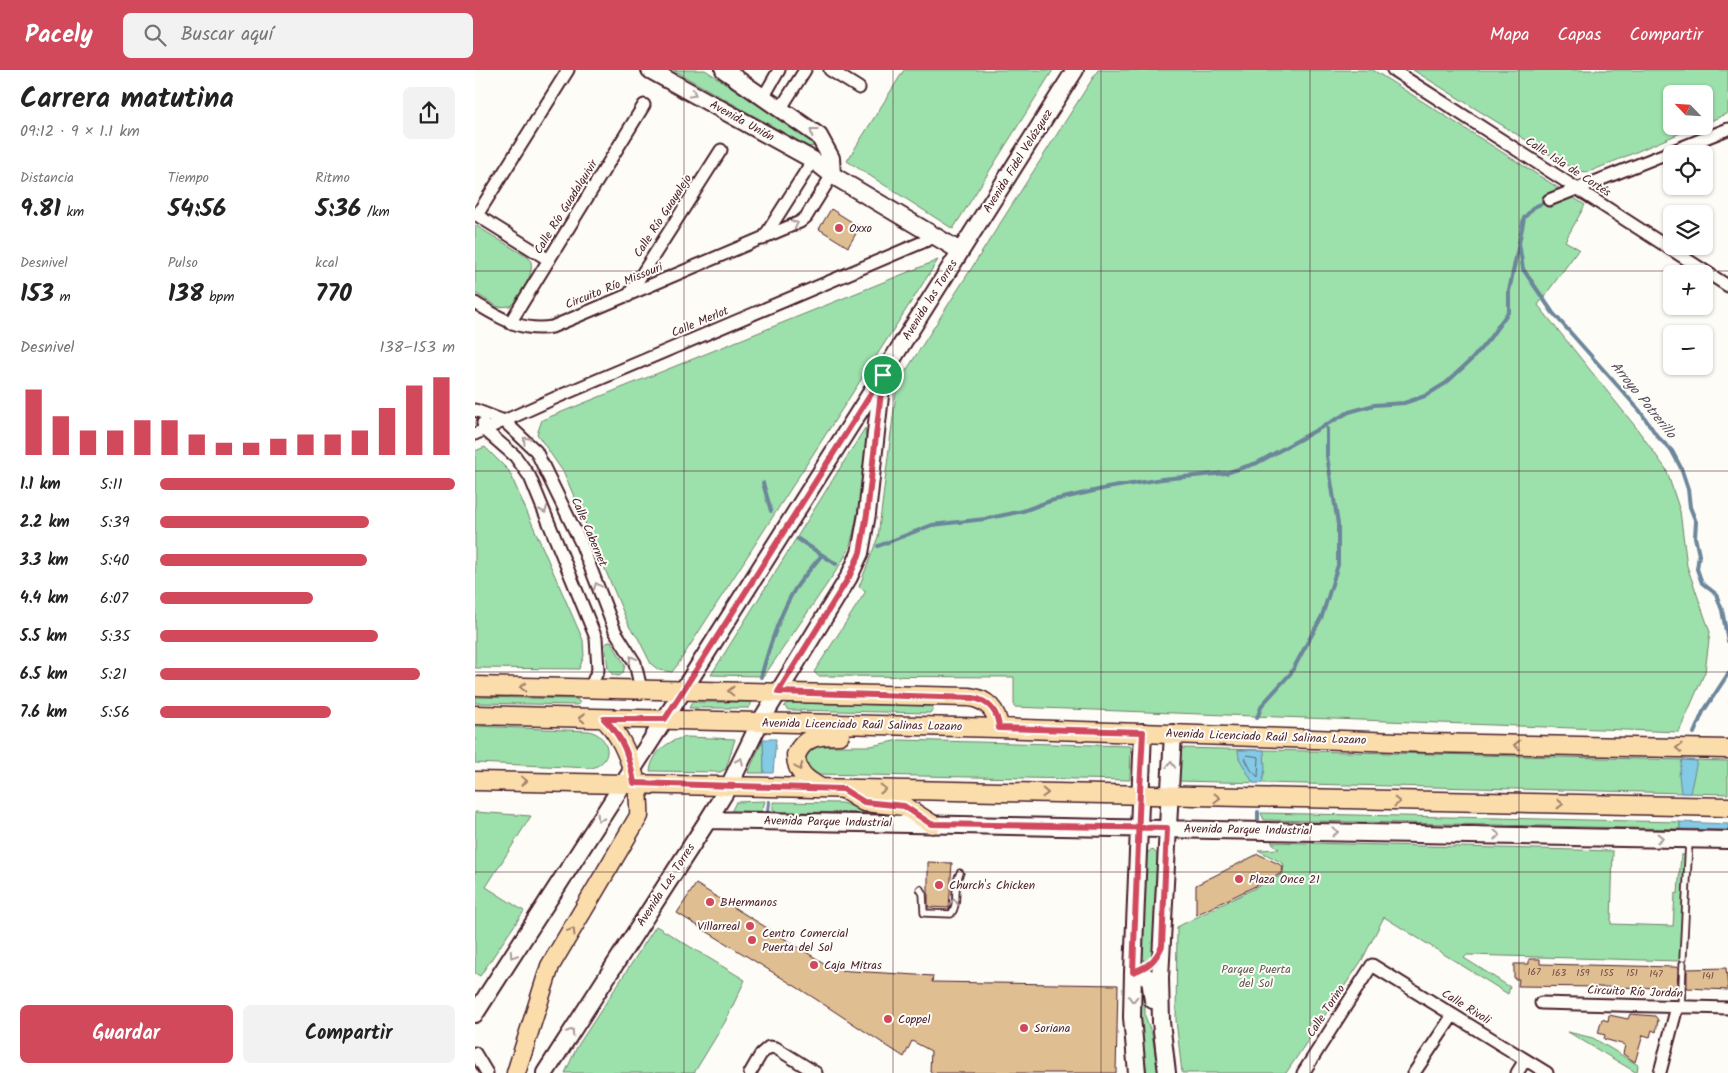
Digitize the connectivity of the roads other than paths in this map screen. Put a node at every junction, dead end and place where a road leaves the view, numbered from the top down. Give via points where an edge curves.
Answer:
1 (567, 70) edge
2 (650, 70) edge
3 (724, 70) edge
4 (779, 70) edge
5 (805, 70) edge
6 (830, 70) edge
7 (853, 70) edge
8 (1075, 70) edge
9 (1393, 70) edge
10 (847, 80) junction
11 (859, 88) dead end
12 (764, 96) junction
13 (645, 105) dead end
14 (781, 108) junction
15 (1728, 129) edge
16 (721, 150) dead end
17 (813, 160) junction
18 (833, 175) junction
19 (1578, 190) junction
20 (1549, 200) dead end
21 (476, 215) edge
22 (937, 236) junction
23 (763, 238) junction
24 (960, 251) junction
25 (549, 260) junction
26 (1726, 280) edge
27 (628, 296) junction
28 (475, 303) edge
29 (510, 323) junction
30 (883, 375) junction
31 (477, 411) edge
32 (504, 421) junction
33 (480, 432) edge
34 (615, 631) junction
35 (596, 638) junction
36 (475, 686) edge
37 (590, 688) junction
38 (641, 689) junction
39 (683, 690) junction
40 (778, 692) junction
41 (475, 715) edge
42 (604, 719) junction
43 (665, 719) junction
44 (759, 722) junction
45 (909, 725) junction
46 (999, 728) junction
47 (1143, 732) junction
48 (1173, 733) junction
49 (1728, 749) edge
50 (475, 781) edge
51 (628, 786) junction
52 (729, 786) junction
53 (821, 788) junction
54 (843, 789) junction
55 (1139, 796) junction
56 (1169, 797) junction
57 (1728, 807) edge
58 (709, 820) junction
59 (931, 824) junction
60 (1138, 828) junction
61 (1167, 828) junction
62 (1689, 839) junction
63 (1728, 840) edge
64 (960, 873) dead end
65 (920, 889) dead end
66 (1162, 946) junction
67 (1372, 965) joint
68 (1133, 972) junction
69 (1541, 1003) dead end
70 (1679, 1007) junction
71 (1728, 1008) edge
72 (475, 1014) edge
73 (1453, 1015) junction
74 (1161, 1022) junction
75 (475, 1053) edge
76 (1525, 1060) junction
77 (1660, 1072) edge
78 (487, 1073) edge
79 (516, 1073) edge
80 (545, 1073) edge
81 (750, 1073) edge
82 (816, 1073) edge
83 (1137, 1073) edge
84 (1167, 1073) edge
85 (1303, 1073) edge
86 (1414, 1073) edge
87 (1517, 1073) edge
88 (1547, 1073) edge

1 - 21 street
2 -> 17 street, Avenida Unión
3 - 12 street
4 - 12 street
5 - 14 street
6 - 10 street
7 - 10 street
8 - 24 street, Avenida Fidel Velázquez
9 - 19 street, Calle Isla de Cortés
10 - 11 street
12 - 14 street
13 - 25 street, Calle Río Guadalquivir
18 -> 14 street via 831,158 819,136
15 - 19 street
16 - 27 street, Calle Río Guayalejo
17 - 18 street, Avenida Unión
17 - 23 street
18 - 22 street, Avenida Unión
23 -> 18 street, Circuito Río Missouri via 803,220
19 - 20 street
19 - 26 street, Calle Isla de Cortés
21 - 25 street
22 - 24 street, Avenida Unión
22 - 32 street, Calle Merlot
23 - 27 street, Circuito Río Missouri
24 - 30 street, Avenida las Torres
25 - 29 street, Calle Río Guadalquivir
27 - 29 street, Circuito Río Missouri via 552,327 533,328
28 - 29 street, Circuito Río Missouri
30 - 39 street, Avenida las Torres
30 - 40 street, Avenida las Torres via 860,553 849,577
31 - 32 street, Calle Cabernet
31 - 33 street, Calle Cabernet
32 - 33 street, Calle Merlot
34 -> 32 street, Calle Cabernet via 581,543 547,471 536,451
33 -> 35 street via 515,456 529,477
34 - 35 street
38 -> 34 street, Calle Cabernet via 635,663
35 - 37 street via 598,670
37 -> 36 main road
37 - 38 main road
38 - 39 main road
40 -> 39 main road
39 - 43 street
40 - 44 street, Avenida Las Torres
40 - 46 main road via 973,698 990,706
42 -> 41 main road, Avenida Licenciado Raúl Salinas Lozano
42 - 43 main road, Avenida Licenciado Raúl Salinas Lozano
42 - 51 main road via 622,741
43 - 44 main road, Avenida Licenciado Raúl Salinas Lozano
43 - 51 street
44 - 45 main road, Avenida Licenciado Raúl Salinas Lozano
52 -> 44 street, Avenida Las Torres
45 - 46 main road, Avenida Licenciado Raúl Salinas Lozano
45 -> 53 main road via 886,733 810,738 796,754 797,764 799,771
46 - 47 main road, Avenida Licenciado Raúl Salinas Lozano
47 - 48 main road, Avenida Licenciado Raúl Salinas Lozano
47 - 55 street
49 -> 48 main road, Avenida Licenciado Raúl Salinas Lozano via 1426,743
56 -> 48 street
50 -> 51 main road
51 - 52 main road
51 -> 72 street
79 -> 51 main road via 551,966 635,824 639,810
52 - 53 main road
52 - 58 street, Avenida Las Torres
53 - 54 main road
54 -> 55 main road
54 - 59 main road via 864,802 904,806
55 - 56 main road
55 - 60 street
56 -> 57 main road
56 - 61 street
58 - 59 street, Avenida Parque Industrial
80 -> 58 street, Avenida Las Torres
59 - 60 street, Avenida Parque Industrial
60 - 61 street, Avenida Parque Industrial
60 - 68 street
61 -> 62 street, Avenida Parque Industrial
61 - 66 street
62 - 63 street, Avenida Parque Industrial
62 - 70 lane
65 -> 64 lane via 924,913 951,914 955,882
66 - 68 street via 1153,962
66 - 74 street
67 - 73 street, Calle Rivoli
67 - 85 street, Calle Torino
68 - 74 street via 1150,979 1153,1004
68 -> 83 street
69 - 70 street, Circuito Río Jordán
70 - 71 street, Circuito Río Jordán
70 - 77 street
73 - 76 street, Calle Rivoli
73 - 86 street
74 - 84 street
75 - 78 street
76 - 87 street
76 - 88 street, Calle Rivoli
81 - 82 street via 765,1048 776,1048

